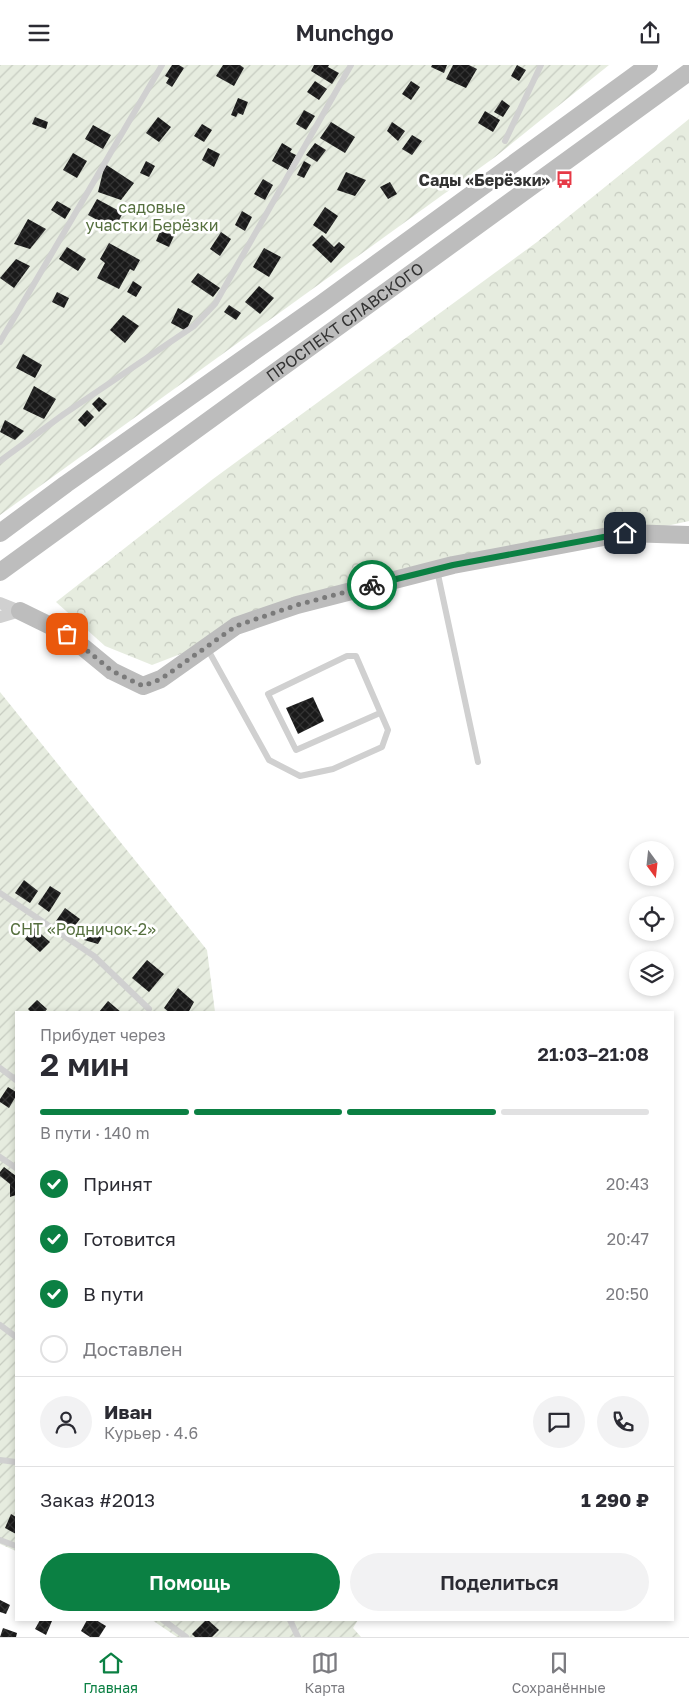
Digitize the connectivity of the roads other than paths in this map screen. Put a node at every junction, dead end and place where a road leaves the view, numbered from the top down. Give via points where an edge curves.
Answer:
1 (162, 65) edge
2 (350, 65) edge
3 (542, 65) edge
4 (649, 65) edge
5 (689, 72) edge
6 (505, 141) dead end
7 (0, 342) edge
8 (0, 461) edge
9 (0, 533) edge
10 (689, 535) edge
11 (437, 569) junction
12 (0, 572) edge
13 (0, 603) edge
14 (20, 611) junction
15 (0, 617) edge
16 (207, 647) junction
17 (380, 713) junction
18 (478, 762) dead end
19 (0, 893) edge
20 (150, 1009) dead end
21 (0, 1068) edge
22 (15, 1079) edge
23 (0, 1157) edge
24 (15, 1167) edge
25 (0, 1325) edge
26 (15, 1336) edge
27 (0, 1460) edge
28 (15, 1462) edge
29 (0, 1540) edge
30 (15, 1546) edge
31 (164, 1621) edge
32 (290, 1621) edge
33 (186, 1637) edge
34 (298, 1637) edge

1 - 7 lane
2 - 8 lane via 215,304 194,326
3 - 6 lane
4 - 9 main road, ПРОСПЕКТ СЛАВСКОГО via 329,299
5 - 12 main road, ПРОСПЕКТ СЛАВСКОГО
10 - 11 main road via 625,533
11 - 16 main road via 297,605 236,626
11 - 18 lane
13 - 14 street
14 - 15 street
14 - 16 main road via 67,634 112,671 143,686 161,679
16 - 17 lane via 269,760 300,776 333,769 382,747 388,730
17 - 17 lane via 356,656 347,656 268,694 296,750
19 - 20 lane via 94,956
21 - 22 lane
23 - 24 lane
25 - 26 lane
27 - 28 lane
29 - 30 lane
31 - 33 lane
32 - 34 lane

